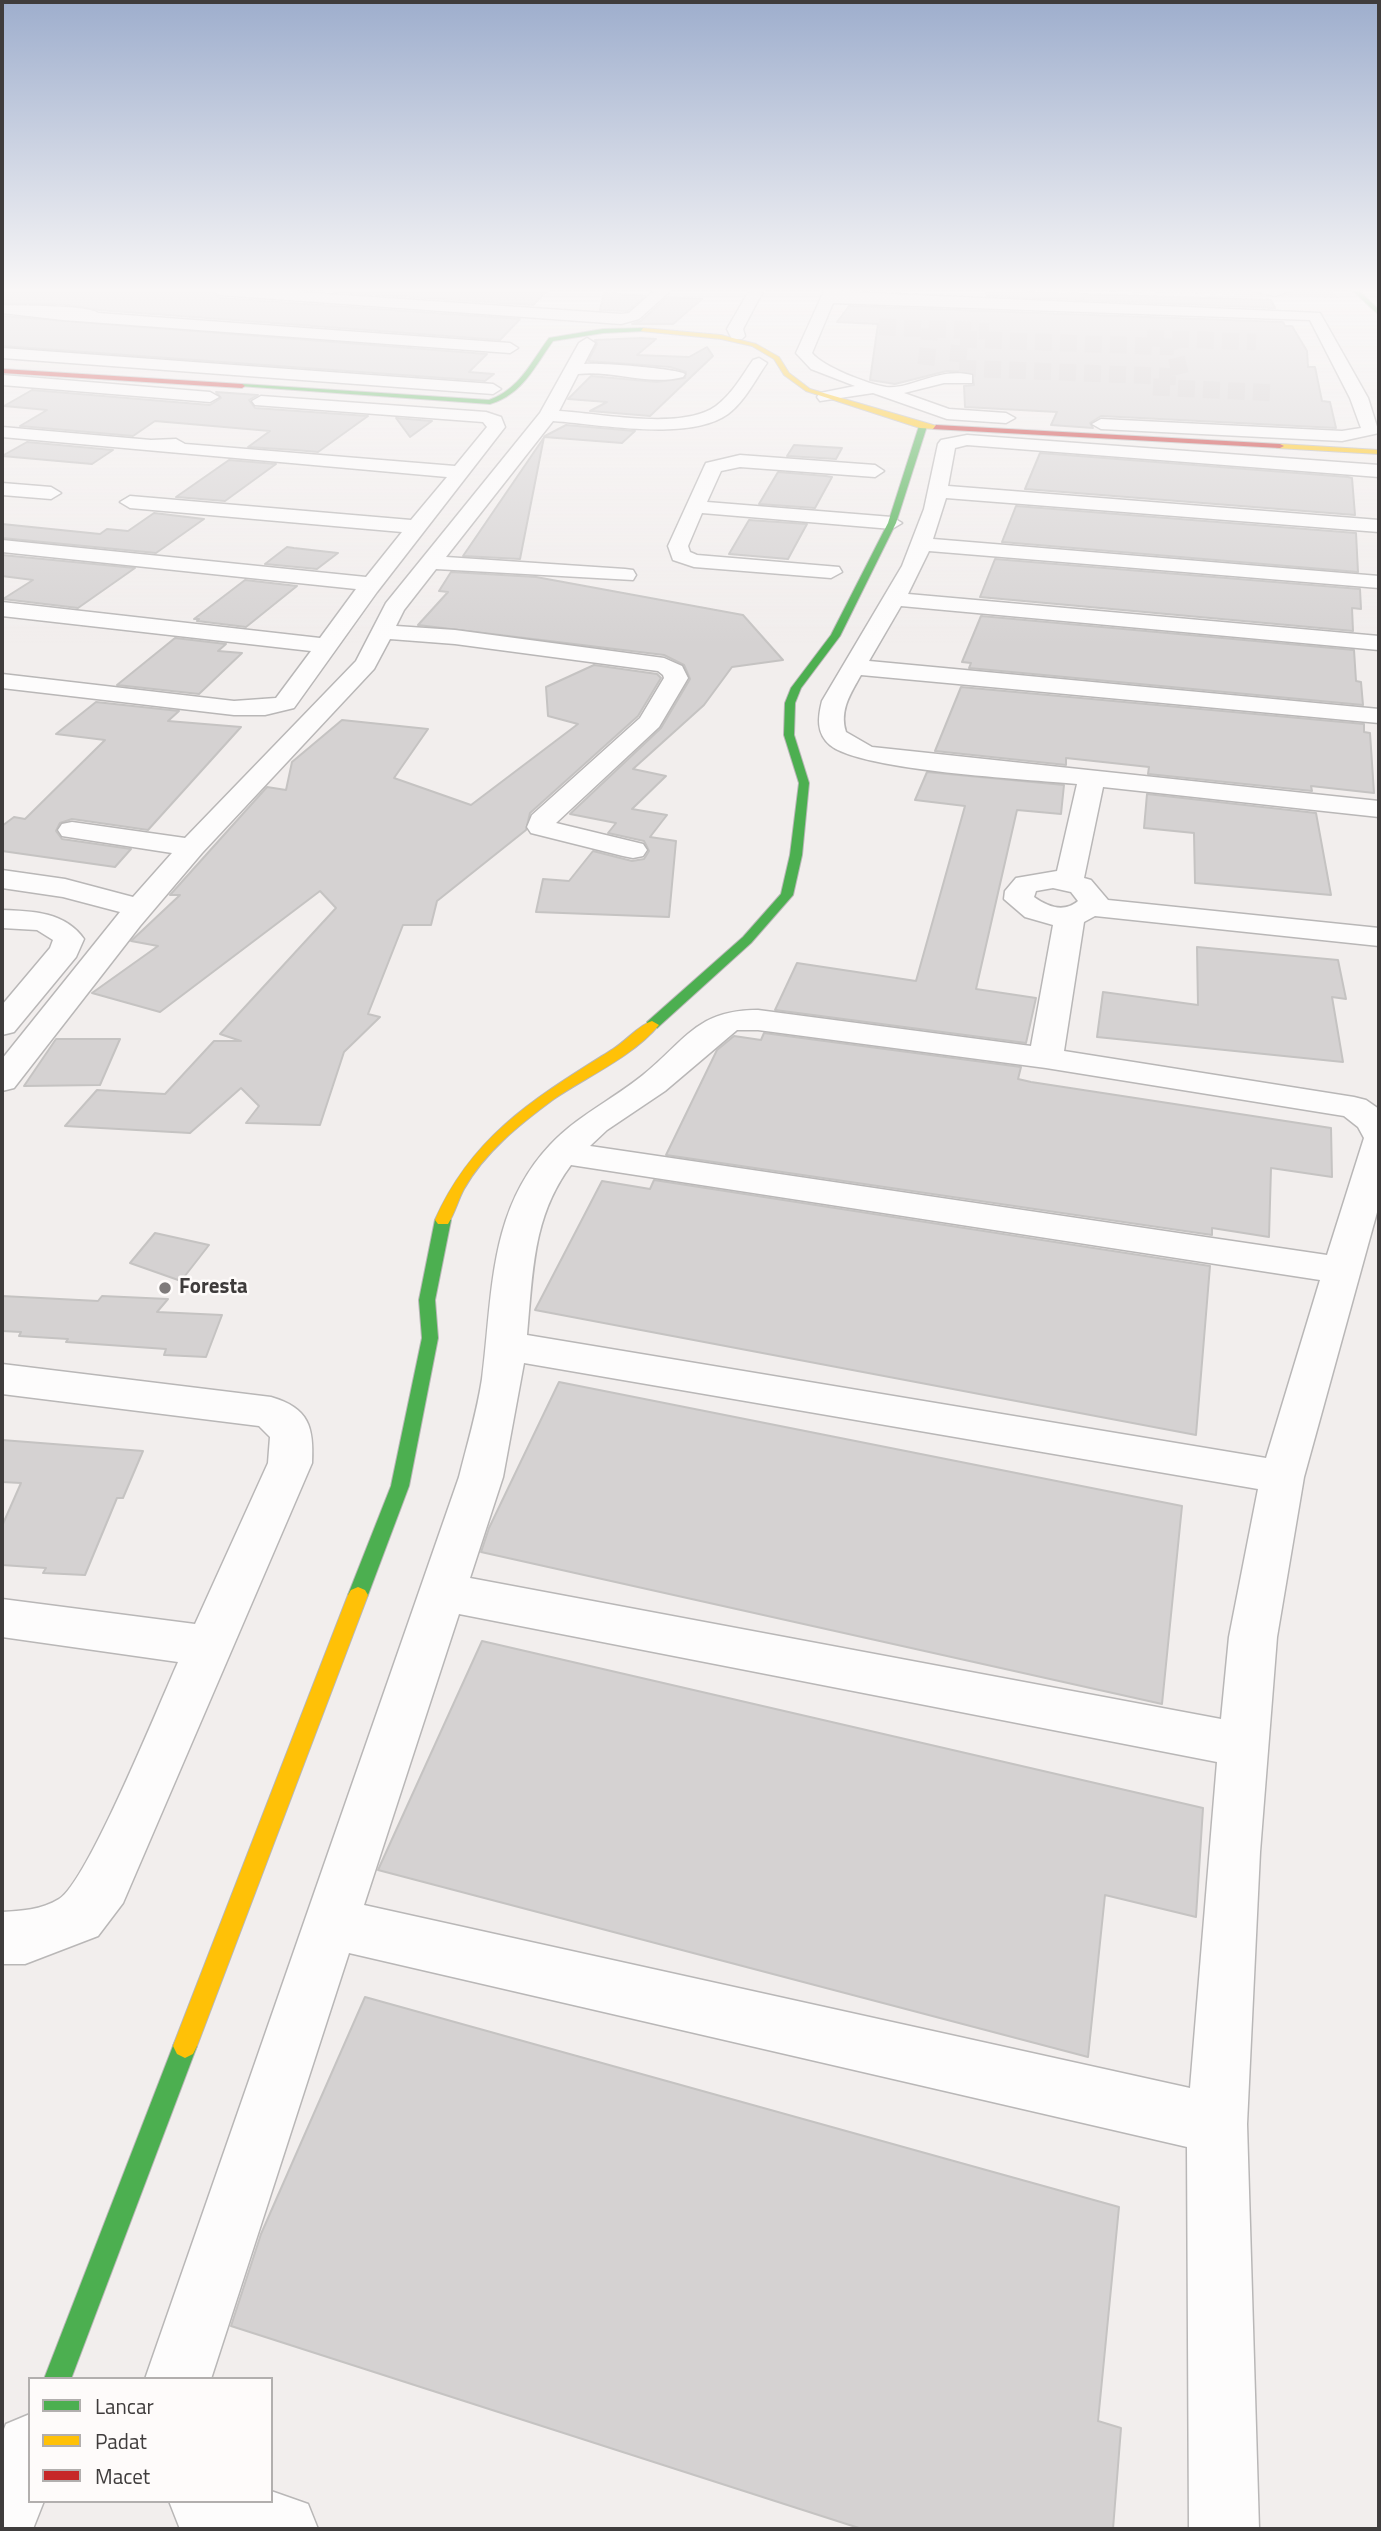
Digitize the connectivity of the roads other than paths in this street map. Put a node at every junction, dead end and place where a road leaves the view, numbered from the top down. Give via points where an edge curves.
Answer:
1 (423, 409) edge
2 (551, 409) edge
3 (720, 409) edge
4 (867, 409) edge
5 (933, 409) edge
6 (1363, 409) edge
7 (548, 415) junction
8 (923, 426) junction
9 (192, 428) dead end
10 (2, 432) edge
11 (165, 445) junction
12 (1379, 452) edge
13 (876, 471) dead end
14 (1379, 471) edge
15 (461, 472) junction
16 (2, 489) edge
17 (937, 491) junction
18 (51, 493) dead end
19 (130, 502) dead end
20 (696, 507) junction
21 (891, 523) junction
22 (1379, 526) edge
23 (417, 527) junction
24 (921, 544) junction
25 (2, 546) edge
26 (431, 562) junction
27 (831, 572) dead end
28 (625, 575) dead end
29 (1379, 582) edge
30 (371, 584) junction
31 (894, 599) junction
32 (2, 609) edge
33 (382, 632) junction
34 (1379, 643) edge
35 (328, 646) junction
36 (854, 667) junction
37 (2, 681) edge
38 (1379, 716) edge
39 (1091, 779) junction
40 (1379, 809) edge
41 (72, 830) dead end
42 (192, 847) junction
43 (634, 850) dead end
44 (2, 879) edge
45 (1069, 881) junction
46 (140, 908) junction
47 (1080, 911) junction
48 (2, 919) edge
49 (1379, 937) edge
50 (2, 1025) edge
51 (1046, 1058) junction
52 (2, 1082) edge
53 (1379, 1135) edge
54 (1379, 1142) edge
55 (562, 1153) junction
56 (1342, 1270) junction
57 (506, 1346) junction
58 (2, 1380) edge
59 (1282, 1477) junction
60 (442, 1592) junction
61 (2, 1618) edge
62 (210, 1647) junction
63 (1244, 1745) junction
64 (330, 1923) junction
65 (2, 1938) edge
66 (1217, 2124) junction
67 (58, 2377) edge
68 (179, 2377) edge
69 (28, 2453) edge
70 (204, 2503) edge
71 (2, 2520) edge
72 (283, 2529) edge
73 (1224, 2529) edge

1 - 15 street via 495,421 496,427
2 - 7 street
3 - 7 street via 700,418 653,421
4 - 8 street
5 - 6 street via 970,416 1342,436 1371,432
7 - 26 street
8 - 12 street
8 - 21 street
9 - 11 street
10 - 11 street
11 - 15 street
13 - 20 street via 721,463 713,467
14 - 17 street via 967,440 947,444
15 - 23 street
16 - 18 street
17 - 22 street
17 - 24 street
19 - 23 street
20 - 21 street
20 - 27 street via 678,546 680,556
21 - 67 street via 835,636 790,703 789,734 804,783 787,895 747,940 632,1043 496,1138 447,1209 427,1300 430,1338 425,1371 400,1486
23 - 30 street
24 - 29 street
24 - 31 street
25 - 30 street
26 - 28 street
26 - 33 street via 394,608
30 - 35 street
31 - 34 street
31 - 36 street
32 - 35 street
33 - 42 street via 366,664
33 - 43 street via 598,656 664,665 674,671 676,678 650,722 542,821 541,827
35 - 37 street via 295,694 285,703 265,708
36 - 38 street
36 - 39 street via 830,716 831,731 841,743 867,754
39 - 40 street
39 - 45 street
41 - 42 street
42 - 46 street
44 - 46 street via 65,888
45 - 47 street via 1093,900
45 - 47 street via 1026,884 1019,899 1039,913
46 - 52 street
47 - 49 street
47 - 51 street
48 - 50 street via 42,921 69,939 65,950
51 - 53 street via 1354,1107 1374,1122
51 - 55 street via 731,1020 653,1084 595,1122
54 - 56 street
55 - 56 street
55 - 57 street via 538,1184 517,1238
56 - 59 street
57 - 59 street
57 - 60 street via 481,1477
58 - 62 street via 271,1412 292,1432 290,1463
59 - 63 street via 1253,1637
60 - 63 street
60 - 64 street
61 - 62 street
62 - 65 street via 104,1885 79,1918 24,1938
63 - 66 street
64 - 66 street
64 - 68 street
66 - 73 street
69 - 71 street
70 - 72 street

